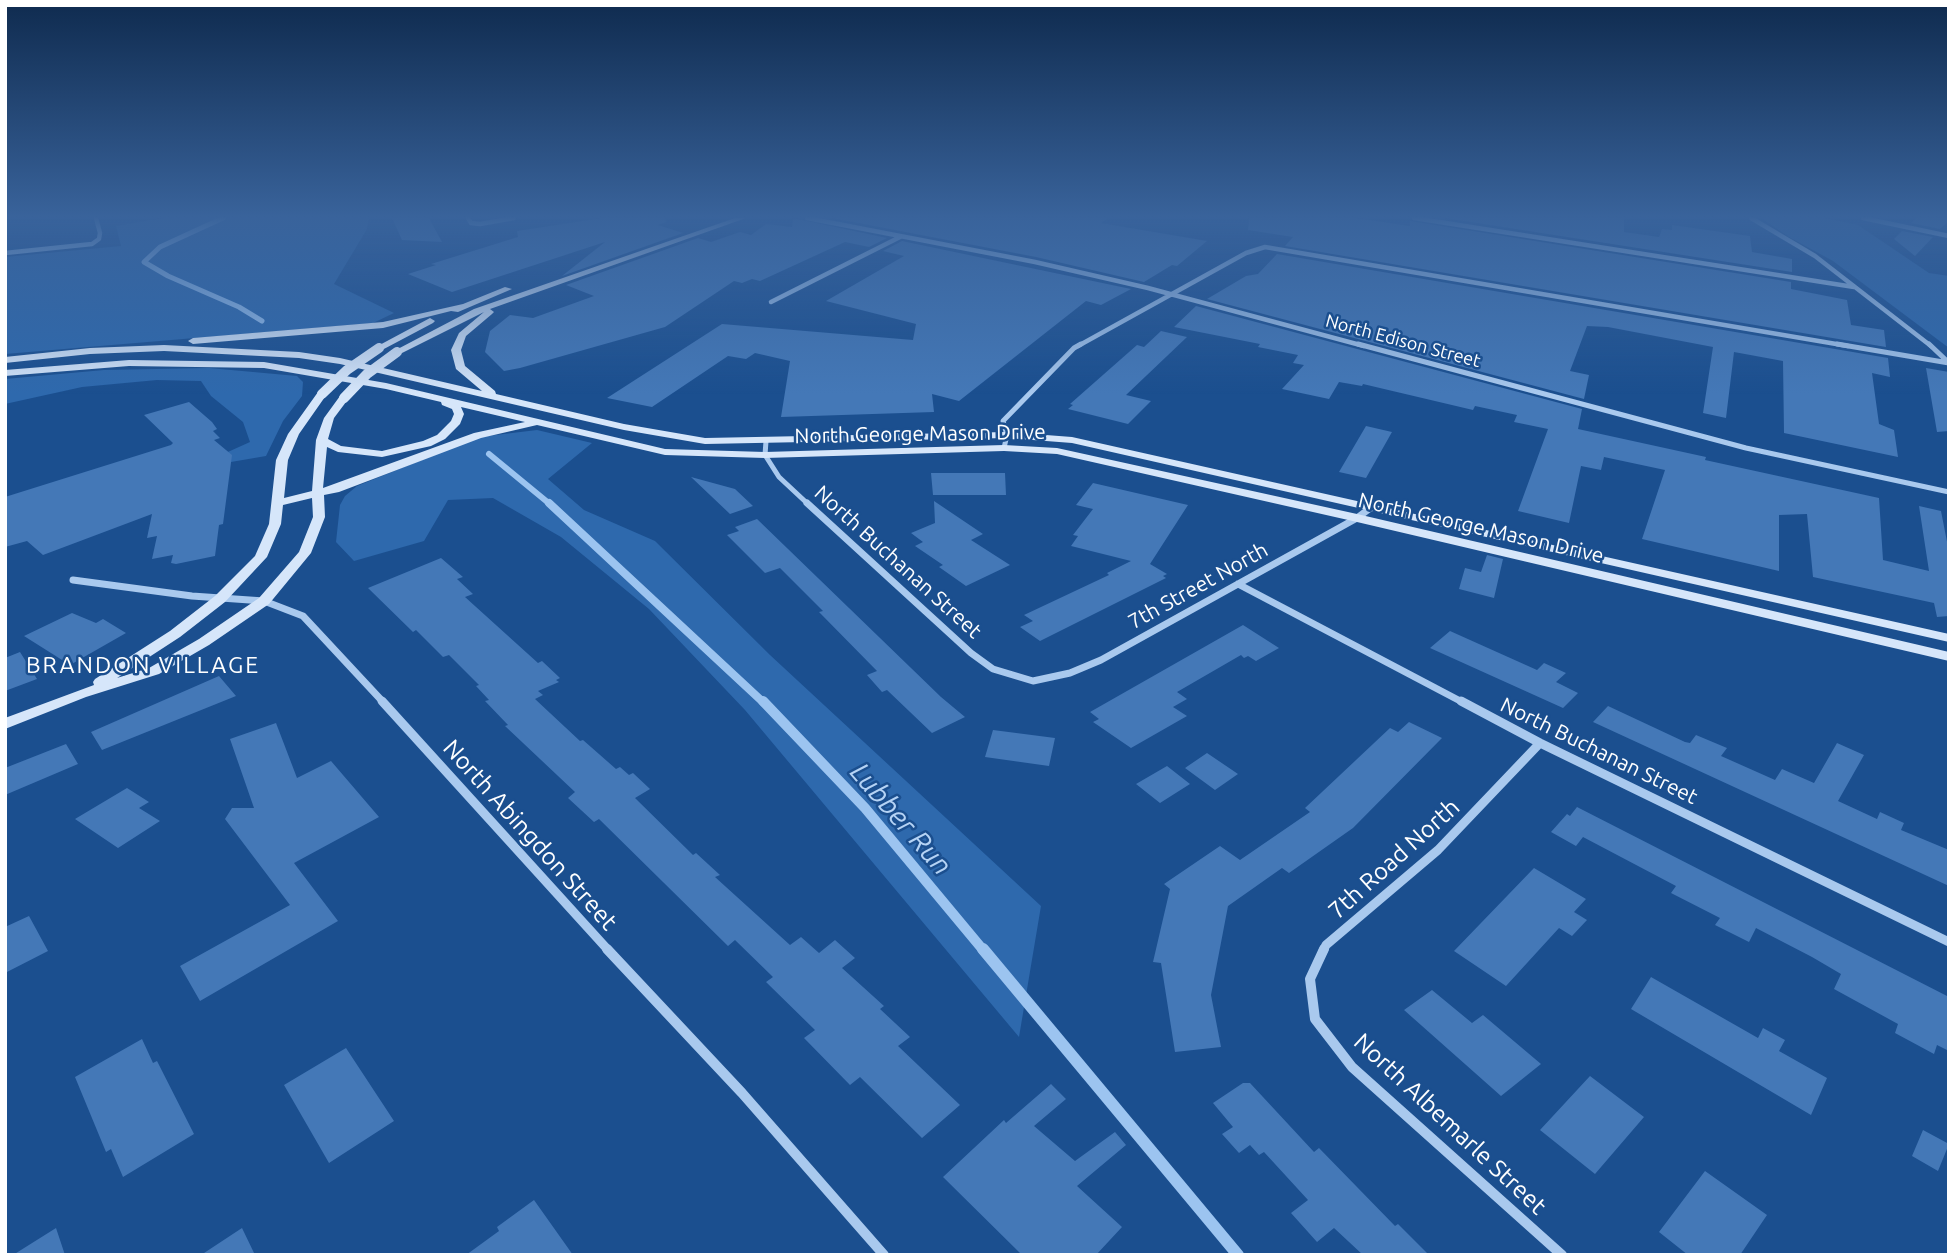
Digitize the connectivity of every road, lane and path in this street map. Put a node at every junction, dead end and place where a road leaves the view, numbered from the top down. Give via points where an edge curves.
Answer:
1 (547, 277) edge
2 (573, 277) edge
3 (821, 277) edge
4 (1101, 277) edge
5 (1203, 277) edge
6 (1441, 277) edge
7 (1794, 277) edge
8 (1842, 277) edge
9 (1854, 286) junction
10 (1172, 294) junction
11 (504, 301) junction
12 (771, 302) dead end
13 (462, 306) junction
14 (90, 351) junction
15 (5, 360) edge
16 (1949, 363) edge
17 (5, 373) edge
18 (495, 396) junction
19 (432, 397) junction
20 (540, 423) junction
21 (322, 440) junction
22 (766, 441) junction
23 (1006, 442) junction
24 (765, 456) junction
25 (1949, 492) edge
26 (317, 494) junction
27 (277, 503) junction
28 (1373, 506) junction
29 (1357, 518) junction
30 (73, 580) dead end
31 (1238, 584) junction
32 (220, 598) junction
33 (264, 601) junction
34 (1949, 638) edge
35 (1949, 657) edge
36 (1033, 681) joint
37 (81, 694) junction
38 (5, 724) edge
39 (1540, 743) junction
40 (1949, 942) edge
41 (1315, 1020) joint
42 (884, 1255) edge
43 (1562, 1255) edge

1 - 13 main road
2 - 11 main road
3 - 12 street
4 - 10 street, North Edison Street
5 - 10 street
6 - 16 street
7 - 9 street
8 - 9 street
9 - 16 street
10 - 23 street via 1074,348 1003,421
10 - 25 street, North Edison Street via 1746,448
11 - 18 main road via 462,335 456,350 460,367
11 - 21 main road, bridge via 451,323 367,374 329,418
13 - 14 main road via 383,325
13 - 27 main road, bridge via 379,348 322,394 282,460
14 - 15 main road, North George Mason Drive
14 - 18 main road, North George Mason Drive via 209,348 299,355
17 - 19 main road, North George Mason Drive via 129,363 264,365
18 - 22 main road, North George Mason Drive via 661,435
19 - 20 main road, North George Mason Drive
19 - 21 main road via 456,407 458,414 449,430 427,444 382,454 338,449
20 - 24 main road, North George Mason Drive via 665,452
20 - 26 main road via 478,435
21 - 26 main road
22 - 23 main road, North George Mason Drive
22 - 24 street
23 - 24 main road, North George Mason Drive
23 - 28 main road, North George Mason Drive via 1085,442
23 - 29 main road, North George Mason Drive
24 - 36 street, North Buchanan Street via 779,477 971,653 993,669
26 - 27 main road
26 - 33 main road via 319,517 305,553
27 - 32 main road via 275,524 261,556
28 - 29 street, 7th Street North
28 - 34 main road, North George Mason Drive
29 - 31 street, 7th Street North
29 - 35 main road, North George Mason Drive
30 - 32 street, North Abingdon Street
31 - 36 street, 7th Street North via 1101,660
31 - 39 street, North Buchanan Street
32 - 33 street, North Abingdon Street
32 - 37 main road via 175,634
33 - 37 main road via 154,670
33 - 42 street, North Abingdon Street via 303,616 742,1093
37 - 38 main road
39 - 40 street, North Buchanan Street
39 - 41 street, 7th Road North via 1438,850 1326,945 1310,979
41 - 43 street, North Albemarle Street via 1352,1067

